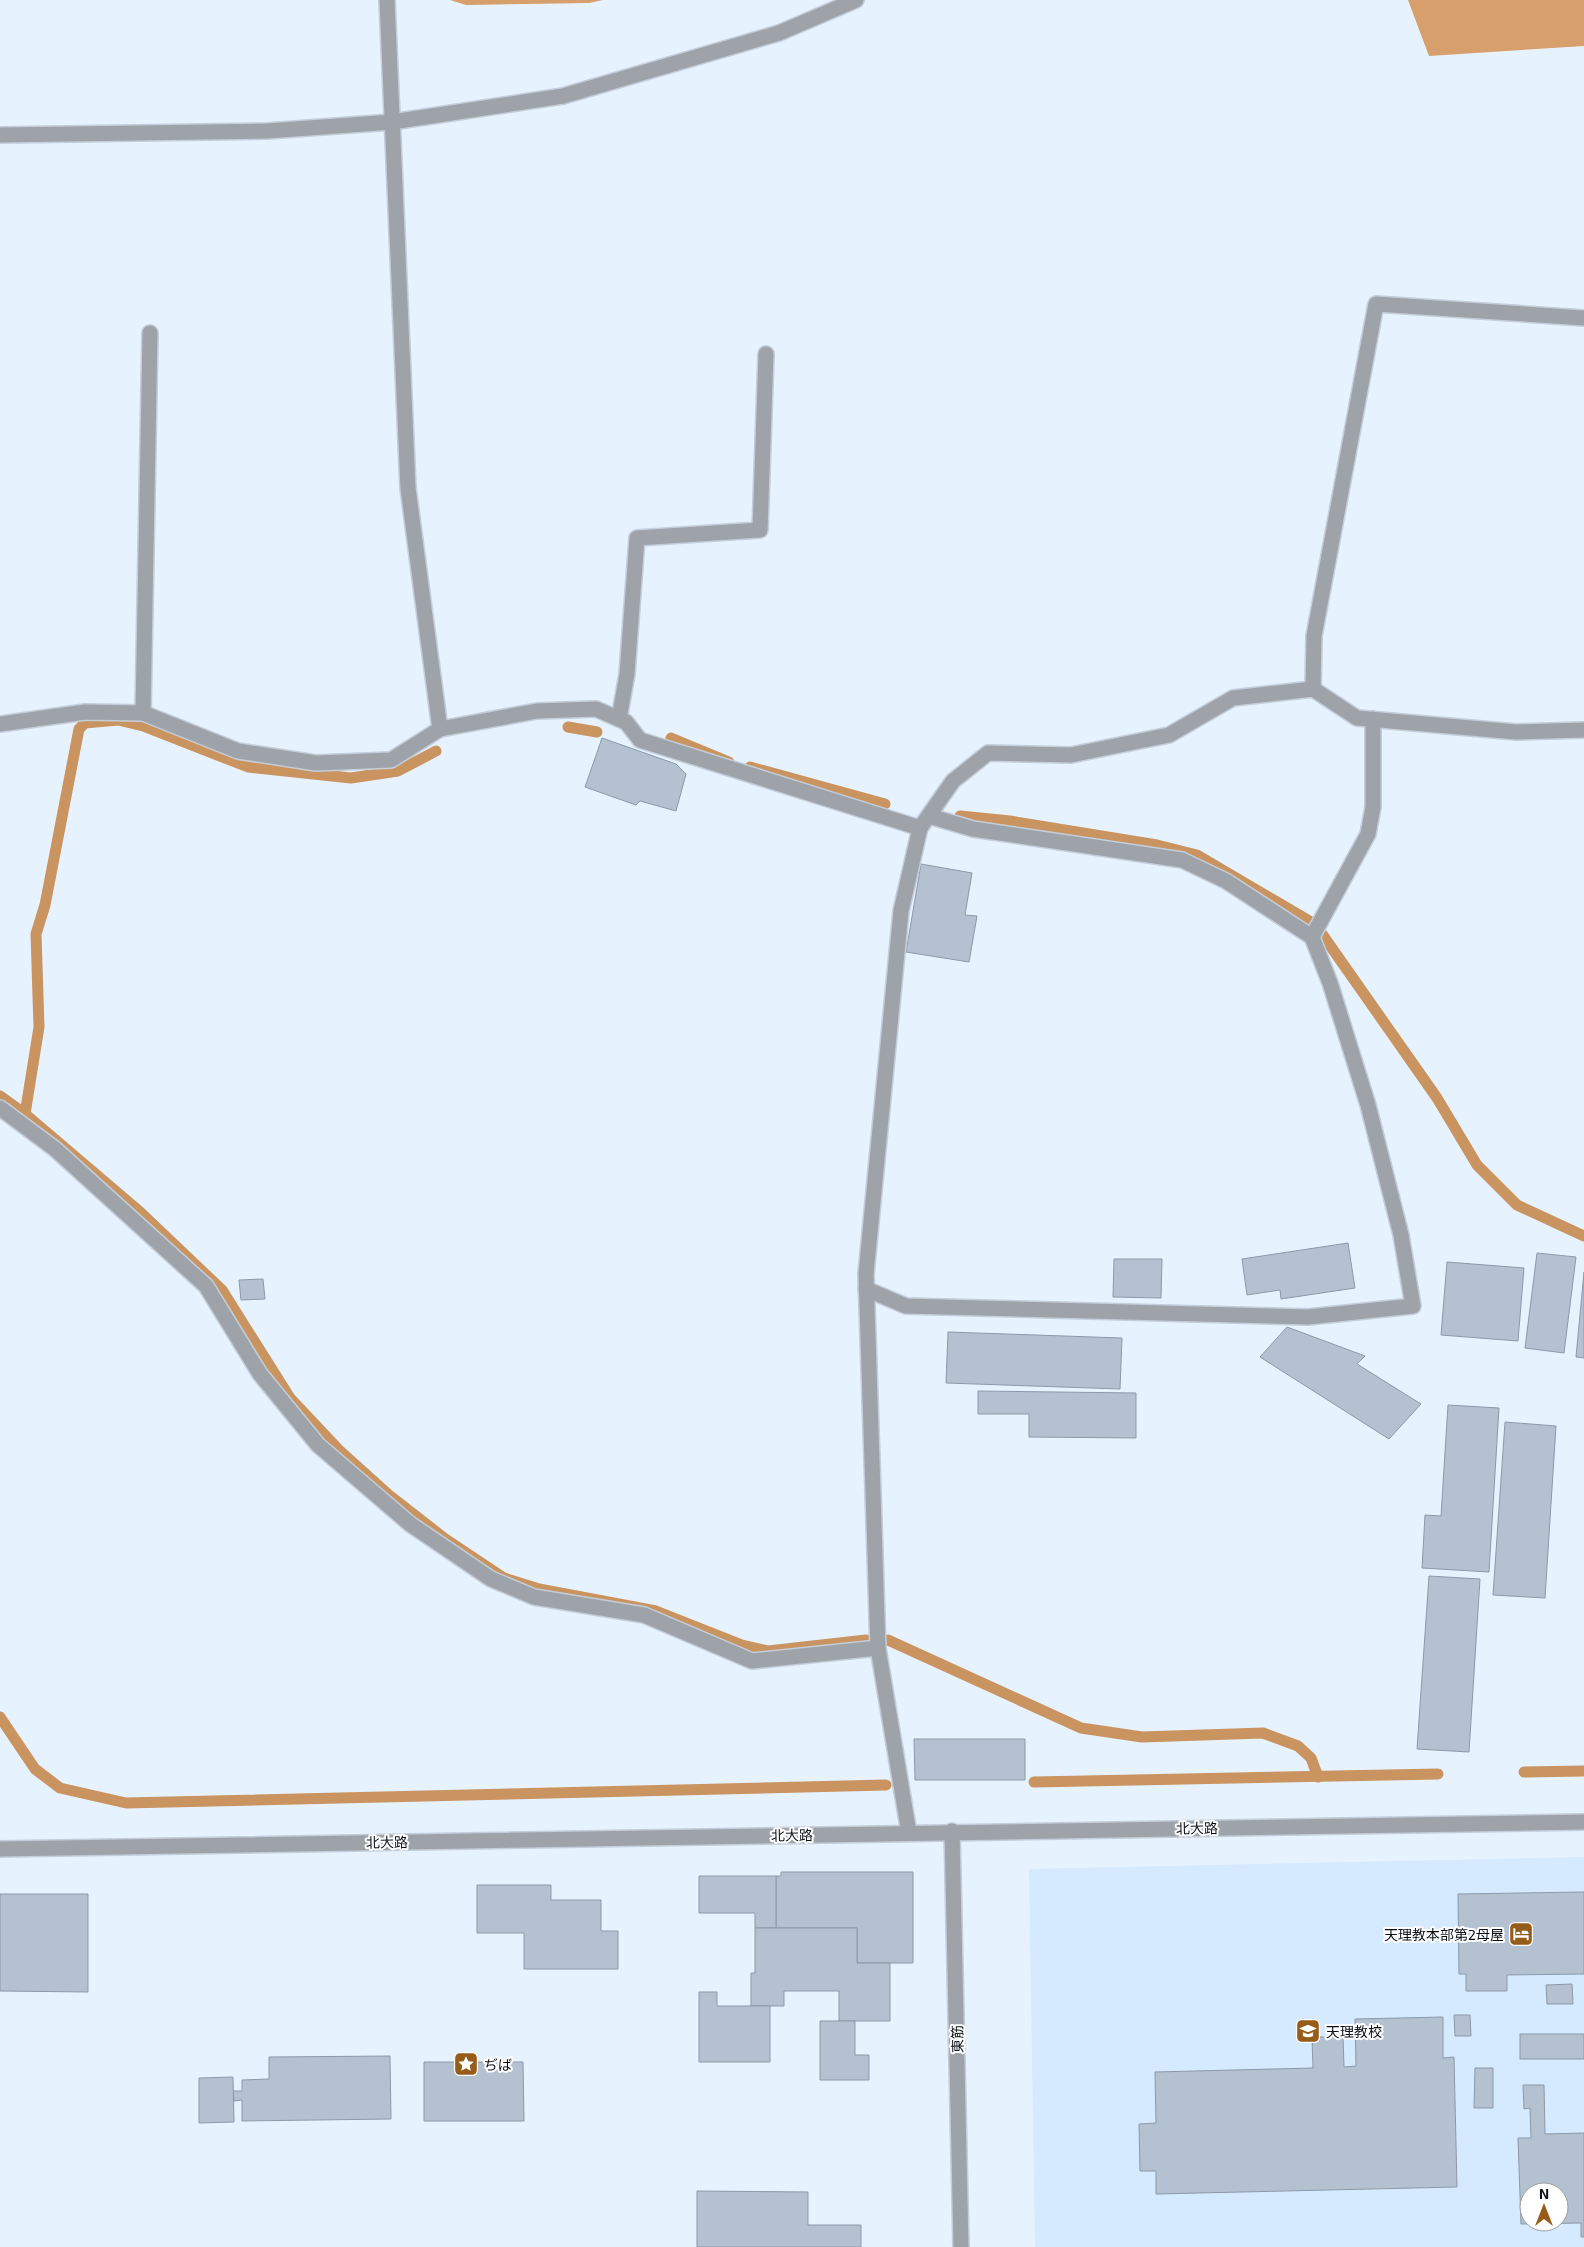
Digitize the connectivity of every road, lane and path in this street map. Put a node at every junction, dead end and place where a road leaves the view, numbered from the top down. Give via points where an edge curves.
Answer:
1 (387, 0) edge
2 (856, 0) edge
3 (392, 122) junction
4 (0, 134) edge
5 (1584, 318) edge
6 (150, 333) dead end
7 (766, 354) dead end
8 (1313, 689) junction
9 (143, 714) junction
10 (619, 719) junction
11 (1373, 719) junction
12 (0, 724) edge
13 (440, 729) junction
14 (1584, 730) edge
15 (925, 822) junction
16 (1312, 937) junction
17 (0, 1108) edge
18 (866, 1289) junction
19 (878, 1648) junction
20 (1584, 1822) edge
21 (952, 1831) junction
22 (909, 1833) junction
23 (0, 1849) edge
24 (961, 2247) edge

1 - 3 street
2 - 3 street via 779,33 563,96
3 - 4 street via 267,131
3 - 13 street via 408,488
5 - 8 street via 1376,304 1314,636
6 - 9 street
7 - 10 street via 760,530 637,538 627,674
8 - 11 street via 1357,718
8 - 15 street via 1233,698 1169,735 1071,755 988,753 953,781
9 - 12 street via 85,712
9 - 13 street via 238,751 316,763 391,760
10 - 13 street via 596,709 536,711
10 - 15 street via 626,722 640,740
11 - 14 street via 1516,732
11 - 16 street via 1373,808 1368,834
15 - 16 street via 1182,860 1226,881
15 - 18 street via 901,911
16 - 18 street via 1330,983 1368,1105 1401,1235 1413,1306 1308,1317 906,1306
17 - 19 street via 55,1149 206,1286 260,1374 318,1445 410,1524 491,1579 534,1597 644,1615 752,1661
18 - 19 street
19 - 22 street
20 - 21 street, 北大路
21 - 22 street, 北大路
21 - 24 street, 東筋
22 - 23 street, 北大路

